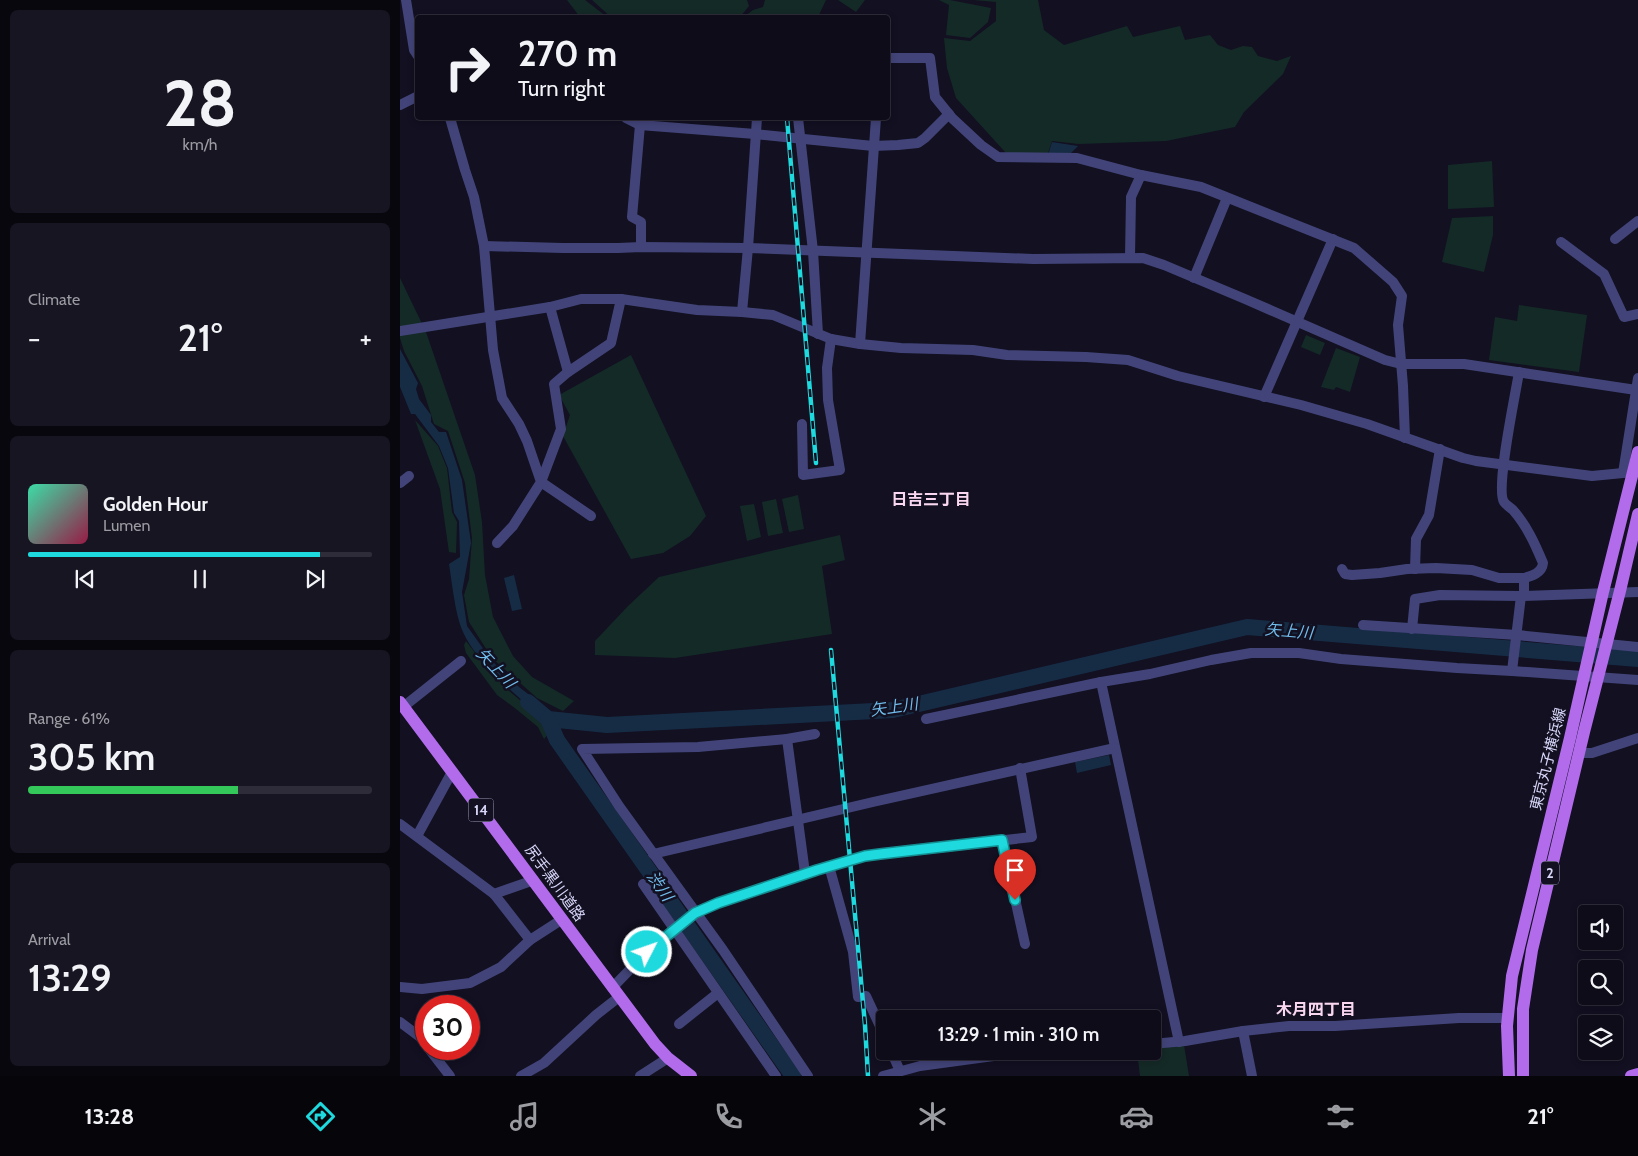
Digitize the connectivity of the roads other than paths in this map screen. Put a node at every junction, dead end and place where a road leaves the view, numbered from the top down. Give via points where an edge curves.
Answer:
1 (406, 0) edge
2 (415, 52) edge
3 (890, 58) edge
4 (415, 98) edge
5 (400, 105) edge
6 (949, 114) junction
7 (451, 120) edge
8 (630, 120) edge
9 (696, 120) edge
10 (757, 120) edge
11 (798, 120) edge
12 (876, 120) edge
13 (640, 125) junction
14 (694, 129) junction
15 (755, 134) junction
16 (800, 139) junction
17 (873, 146) junction
18 (1141, 175) junction
19 (1227, 198) junction
20 (1638, 221) edge
21 (1334, 239) junction
22 (1615, 239) dead end
23 (1561, 242) dead end
24 (484, 246) junction
25 (641, 247) junction
26 (748, 248) junction
27 (814, 251) junction
28 (866, 253) junction
29 (1130, 257) junction
30 (1194, 278) junction
31 (621, 299) junction
32 (550, 308) junction
33 (742, 312) junction
34 (1638, 314) edge
35 (491, 317) junction
36 (1297, 321) junction
37 (400, 331) edge
38 (818, 334) junction
39 (831, 339) junction
40 (860, 344) junction
41 (1401, 364) junction
42 (568, 372) junction
43 (1519, 372) junction
44 (1638, 378) edge
45 (1636, 390) junction
46 (1264, 397) junction
47 (1635, 416) edge
48 (802, 424) dead end
49 (1405, 438) junction
50 (1440, 449) junction
51 (1638, 452) edge
52 (1504, 463) junction
53 (1632, 471) edge
54 (409, 476) dead end
55 (542, 482) junction
56 (400, 483) edge
57 (1638, 514) edge
58 (591, 516) dead end
59 (497, 543) dead end
60 (1342, 569) dead end
61 (1415, 569) junction
62 (1524, 578) junction
63 (1603, 592) junction
64 (1620, 592) junction
65 (1638, 592) edge
66 (1521, 596) junction
67 (1363, 625) dead end
68 (1412, 629) junction
69 (1516, 640) junction
70 (1592, 642) junction
71 (1605, 644) junction
72 (1638, 647) edge
73 (461, 660) dead end
74 (1513, 667) junction
75 (1584, 676) junction
76 (1599, 676) junction
77 (1638, 680) edge
78 (1101, 682) junction
79 (402, 705) edge
80 (926, 719) dead end
81 (815, 734) dead end
82 (1638, 738) edge
83 (787, 739) junction
84 (1115, 748) junction
85 (1580, 753) junction
86 (1020, 768) junction
87 (452, 772) junction
88 (798, 819) junction
89 (400, 824) edge
90 (417, 836) junction
91 (1002, 840) junction
92 (653, 854) junction
93 (829, 866) junction
94 (805, 873) junction
95 (534, 880) junction
96 (643, 884) dead end
97 (494, 894) junction
98 (694, 914) junction
99 (561, 920) junction
100 (675, 928) junction
101 (530, 940) junction
102 (1025, 944) dead end
103 (400, 987) edge
104 (616, 993) junction
105 (718, 993) junction
106 (876, 1017) edge
107 (1508, 1018) junction
108 (400, 1022) edge
109 (680, 1024) dead end
110 (1243, 1031) junction
111 (415, 1033) edge
112 (1179, 1042) junction
113 (1161, 1043) edge
114 (668, 1058) junction
115 (438, 1060) edge
116 (895, 1060) edge
117 (964, 1060) edge
118 (900, 1071) junction
119 (1638, 1074) edge
120 (450, 1076) edge
121 (521, 1076) edge
122 (640, 1076) edge
123 (691, 1076) edge
124 (776, 1076) edge
125 (808, 1076) edge
126 (883, 1076) edge
127 (1252, 1076) edge
128 (1509, 1076) edge
129 (1523, 1076) edge
130 (1631, 1076) edge

1 - 2 street
3 - 6 street via 930,58 935,98
4 - 5 street
6 - 17 street via 925,138 911,145
6 - 18 street via 998,157 1077,158
7 - 24 street via 474,197
8 - 13 street
9 - 14 street
10 - 15 street
11 - 16 street
12 - 17 street
13 - 14 street
13 - 25 street via 632,217 641,222
14 - 15 street
15 - 16 street
15 - 26 street
16 - 17 street
16 - 27 street
17 - 28 street
18 - 19 street via 1201,187
18 - 29 street via 1132,197
19 - 21 street
19 - 30 street
20 - 22 street
21 - 36 street
21 - 41 street via 1354,248 1400,292
23 - 34 street via 1604,274 1624,317
24 - 25 street
24 - 35 street
25 - 26 street
26 - 27 street
26 - 33 street
27 - 28 street
27 - 38 street
28 - 29 street via 1033,259
28 - 40 street
29 - 30 street via 1143,258
30 - 36 street
31 - 32 street via 581,299
31 - 33 street via 697,310
31 - 42 street via 611,343
32 - 35 street
32 - 42 street
33 - 38 street via 773,316
35 - 37 street
35 - 55 street via 502,398 527,441
36 - 41 street
36 - 46 street
38 - 39 street
39 - 40 street
39 - 48 street via 827,368 828,400 840,470 803,475
40 - 46 street via 1128,360
41 - 43 street via 1464,364
41 - 49 street
42 - 55 street via 554,384 561,429
43 - 45 street
43 - 52 street
44 - 45 street
45 - 47 street
46 - 49 street via 1367,424
47 - 53 street
49 - 50 street
50 - 52 street via 1476,461
50 - 61 street via 1429,515 1416,539
51 - 53 main road, 東京丸子横浜線 / 2
52 - 53 street via 1592,476
52 - 62 street via 1504,502 1531,534 1543,563 1539,571
53 - 63 main road, 東京丸子横浜線 / 2
54 - 56 street
55 - 58 street
55 - 59 street via 513,526
57 - 64 main road, 東京丸子横浜線 / 2
60 - 61 street via 1345,574 1352,575
61 - 62 street via 1472,570 1500,578
62 - 66 street via 1524,594
63 - 64 street
63 - 66 street
63 - 70 main road, 東京丸子横浜線 / 2
64 - 65 street
64 - 71 main road, 東京丸子横浜線 / 2
66 - 68 street via 1440,595 1416,600
66 - 69 street
67 - 68 street
68 - 69 street
69 - 70 street
69 - 74 street
70 - 71 street
70 - 75 main road, 東京丸子横浜線 / 2
71 - 72 street
71 - 76 main road, 東京丸子横浜線 / 2
73 - 79 street
74 - 75 street
74 - 78 street via 1404,664 1299,653 1252,653
75 - 76 street
75 - 107 main road, 東京丸子横浜線 / 2 via 1512,976
76 - 77 street
76 - 85 main road, 東京丸子横浜線 / 2
78 - 80 street
78 - 84 street
79 - 87 main road, 尻手黒川道路 / 14
81 - 83 street
82 - 85 street via 1592,753
83 - 88 street
83 - 92 street via 698,747 582,749
84 - 86 street
84 - 112 street
85 - 129 main road, 東京丸子横浜線 / 2 via 1538,922 1528,976 1523,1009
86 - 88 street
86 - 91 street via 1032,837
87 - 90 street
87 - 95 main road, 尻手黒川道路 / 14
88 - 92 street
88 - 94 street
89 - 90 street
90 - 97 street
91 - 93 street via 865,856
91 - 102 street
92 - 98 street
93 - 94 street
93 - 106 street via 853,952 858,997 866,996
94 - 98 street
95 - 97 street
95 - 99 main road, 尻手黒川道路 / 14
96 - 100 street
97 - 101 street
98 - 100 street
98 - 125 street via 723,950
99 - 101 street
99 - 104 main road, 尻手黒川道路 / 14
100 - 104 street via 647,952
100 - 105 street
101 - 103 street via 501,967 470,983 422,989
104 - 114 main road, 尻手黒川道路 / 14
104 - 121 street via 544,1063
105 - 109 street
105 - 124 street
107 - 110 street via 1289,1026
107 - 128 main road, 東京丸子横浜線 / 2
108 - 111 street
110 - 112 street
110 - 127 street
112 - 113 street
114 - 122 street
114 - 123 main road, 尻手黒川道路 / 14
115 - 120 street
116 - 118 street
117 - 118 street
118 - 126 street
119 - 130 main road

